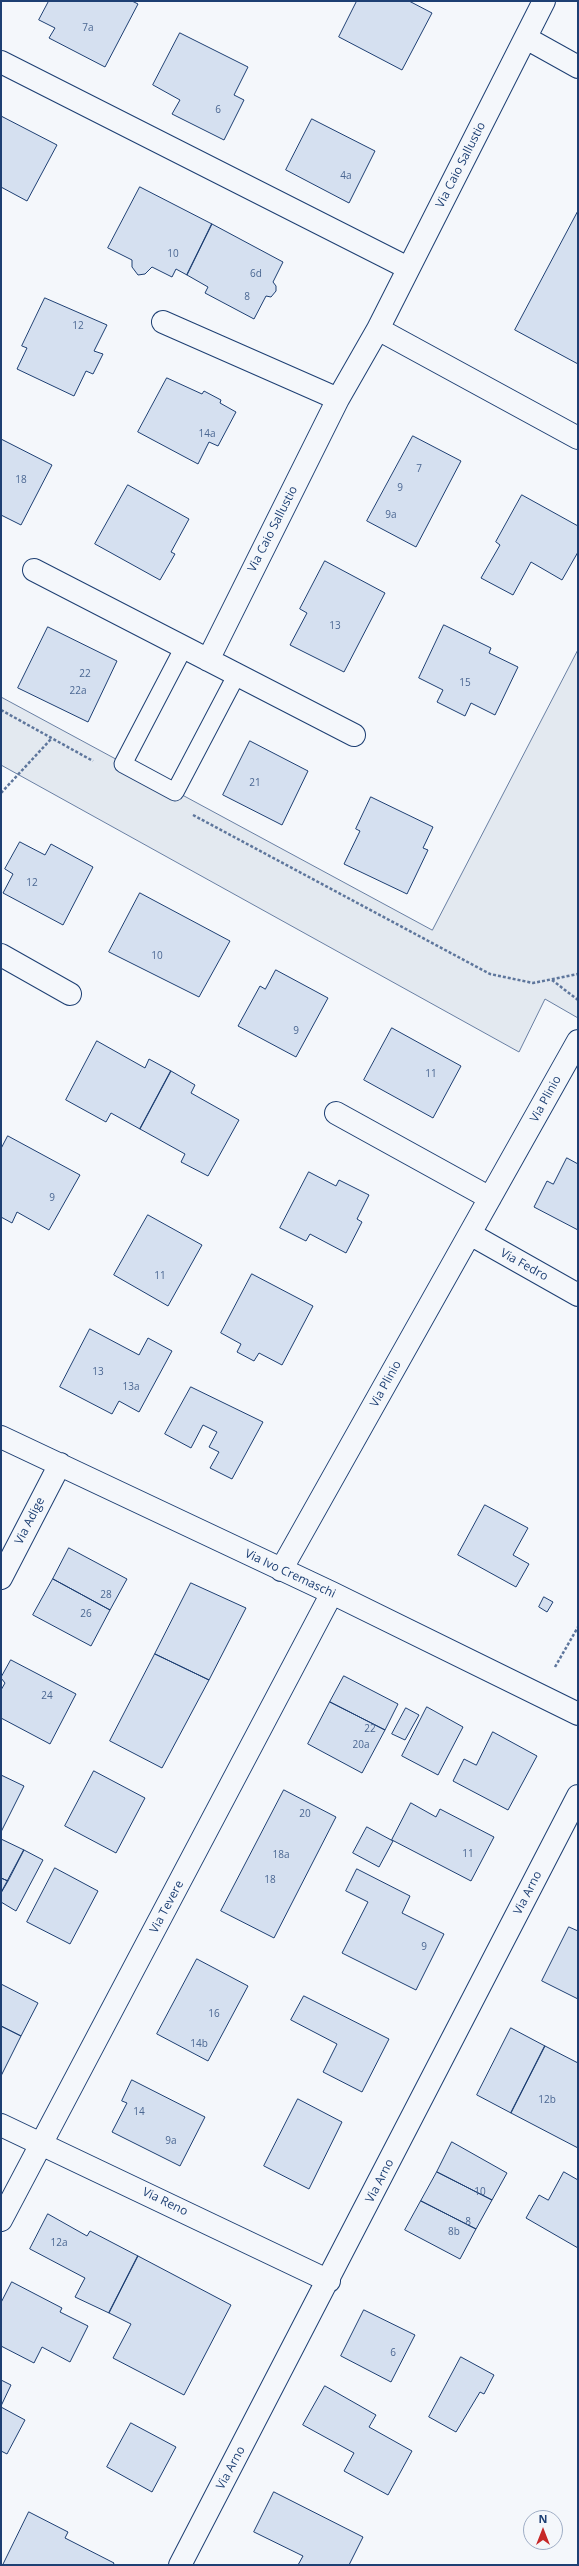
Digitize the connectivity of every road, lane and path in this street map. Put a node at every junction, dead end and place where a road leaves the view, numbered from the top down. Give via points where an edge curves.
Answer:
1 (544, 1) edge
2 (526, 38) junction
3 (1, 62) edge
4 (578, 67) edge
5 (408, 268) junction
6 (163, 322) dead end
7 (378, 329) junction
8 (338, 399) junction
9 (578, 438) edge
10 (34, 570) dead end
11 (184, 647) junction
12 (208, 660) junction
13 (237, 674) junction
14 (1, 710) edge
15 (354, 735) dead end
16 (52, 738) junction
17 (94, 761) dead end
18 (1, 793) edge
19 (192, 815) dead end
20 (1, 955) edge
21 (578, 974) edge
22 (552, 979) junction
23 (70, 994) dead end
24 (578, 1000) edge
25 (578, 1041) edge
26 (336, 1113) dead end
27 (490, 1198) junction
28 (470, 1234) junction
29 (578, 1295) edge
30 (1, 1437) edge
31 (60, 1464) junction
32 (282, 1570) junction
33 (1, 1578) edge
34 (332, 1593) junction
35 (578, 1627) edge
36 (540, 1696) junction
37 (578, 1714) edge
38 (578, 1796) edge
39 (1, 2124) edge
40 (43, 2143) junction
41 (1, 2220) edge
42 (329, 2281) junction
43 (180, 2565) edge

1 - 2 street, Via Caio Sallustio
2 - 4 street
2 - 5 street, Via Caio Sallustio
3 - 5 street
5 - 7 street, Via Caio Sallustio
6 - 8 street
7 - 8 street, Via Caio Sallustio
7 - 9 street
8 - 12 street, Via Caio Sallustio
10 - 11 street
11 - 12 street
11 - 13 lane via 123,764 175,792
12 - 13 street
13 - 15 street
14 - 16 path
16 - 17 path
16 - 18 path
19 - 22 path via 490,974 533,983
20 - 23 street
21 - 22 path
22 - 24 path
25 - 27 street, Via Plinio
26 - 27 street
27 - 28 street, Via Plinio
28 - 29 street, Via Fedro
28 - 32 street, Via Plinio
30 - 31 street, Via Ivo Cremaschi
31 - 32 street, Via Ivo Cremaschi
31 - 33 street, Via Adige
32 - 34 street, Via Ivo Cremaschi
34 - 36 street, Via Ivo Cremaschi
34 - 40 street, Via Tevere
35 - 36 path
36 - 37 street, Via Ivo Cremaschi
38 - 42 street, Via Arno
39 - 40 street, Via Reno
40 - 41 street, Via Tevere
40 - 42 street, Via Reno
42 - 43 street, Via Arno

